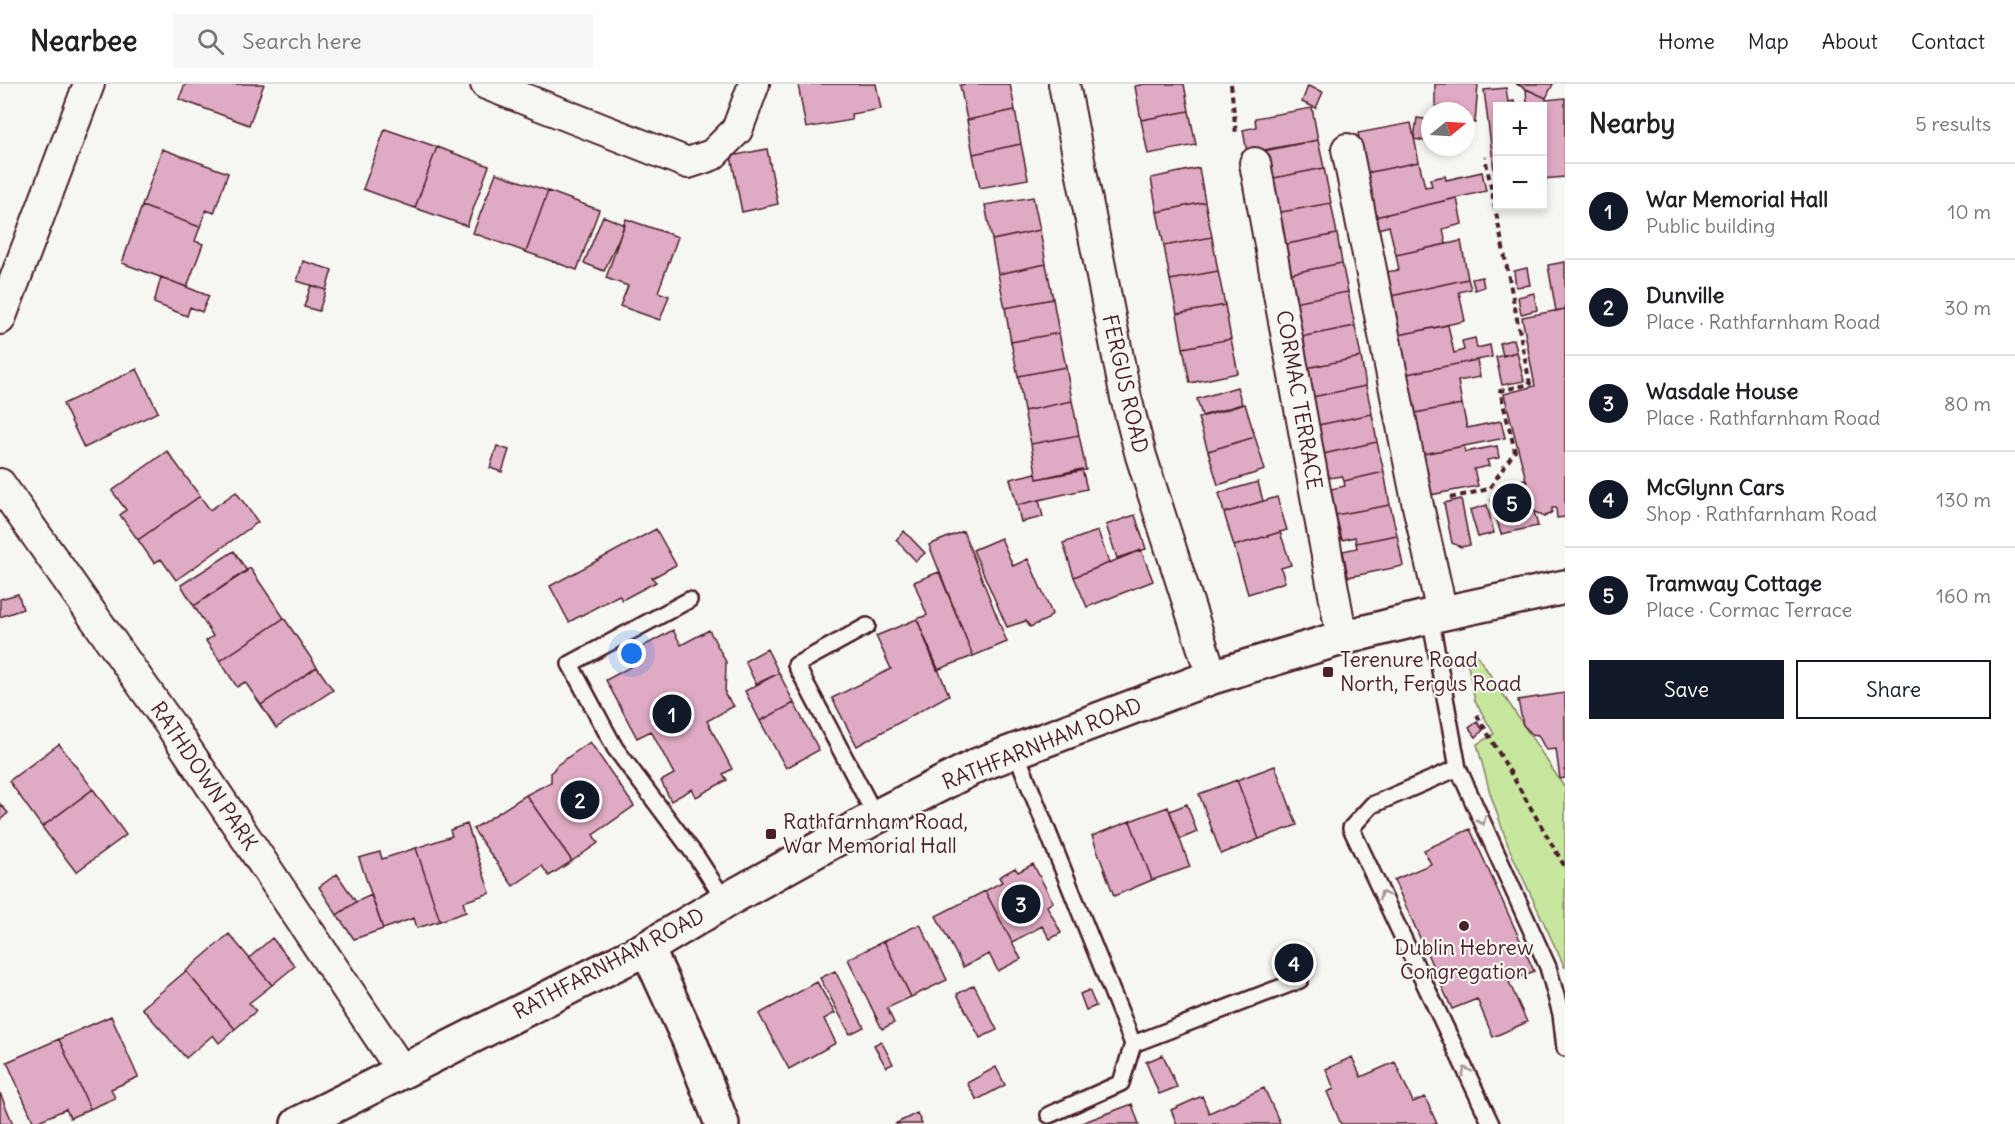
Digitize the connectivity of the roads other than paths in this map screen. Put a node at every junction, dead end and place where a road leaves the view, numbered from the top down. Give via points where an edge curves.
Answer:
1 (88, 84) edge
2 (486, 84) edge
3 (754, 84) edge
4 (1064, 84) edge
5 (1347, 148) dead end
6 (1255, 163) road end
7 (0, 319) edge
8 (0, 484) edge
9 (1565, 587) edge
10 (689, 600) dead end
11 (1436, 615) junction
12 (867, 626) dead end
13 (1342, 638) junction
14 (1212, 677) junction
15 (1015, 750) junction
16 (1458, 768) junction
17 (876, 817) junction
18 (725, 902) junction
19 (647, 948) junction
20 (1300, 980) dead end
21 (1133, 1044) junction
22 (1565, 1047) edge
23 (402, 1071) junction
24 (1049, 1114) dead end
25 (298, 1124) edge
26 (723, 1124) edge
27 (1491, 1124) edge

1 - 7 street
2 - 3 street via 688,163 712,155 737,130
4 - 14 street, FERGUS ROAD via 1126,398
5 - 11 street
6 - 13 street, CORMAC TERRACE
8 - 23 street, RATHDOWN PARK via 171,726
9 - 11 main road, RATHFARNHAM ROAD
10 - 18 lane via 570,664 615,748 698,859
11 - 13 main road, RATHFARNHAM ROAD
11 - 16 lane
12 - 17 lane via 796,664
13 - 14 main road, RATHFARNHAM ROAD
14 - 15 main road, RATHFARNHAM ROAD
15 - 17 main road, RATHFARNHAM ROAD
15 - 21 lane
16 -> 22 lane via 1548,967
27 -> 16 lane via 1351,828 1372,805
17 - 18 main road, RATHFARNHAM ROAD
18 - 19 main road, RATHFARNHAM ROAD
19 - 23 main road, RATHFARNHAM ROAD
19 - 26 main road
20 - 21 lane
21 - 24 lane via 1121,1083
23 - 25 main road, RATHFARNHAM ROAD

